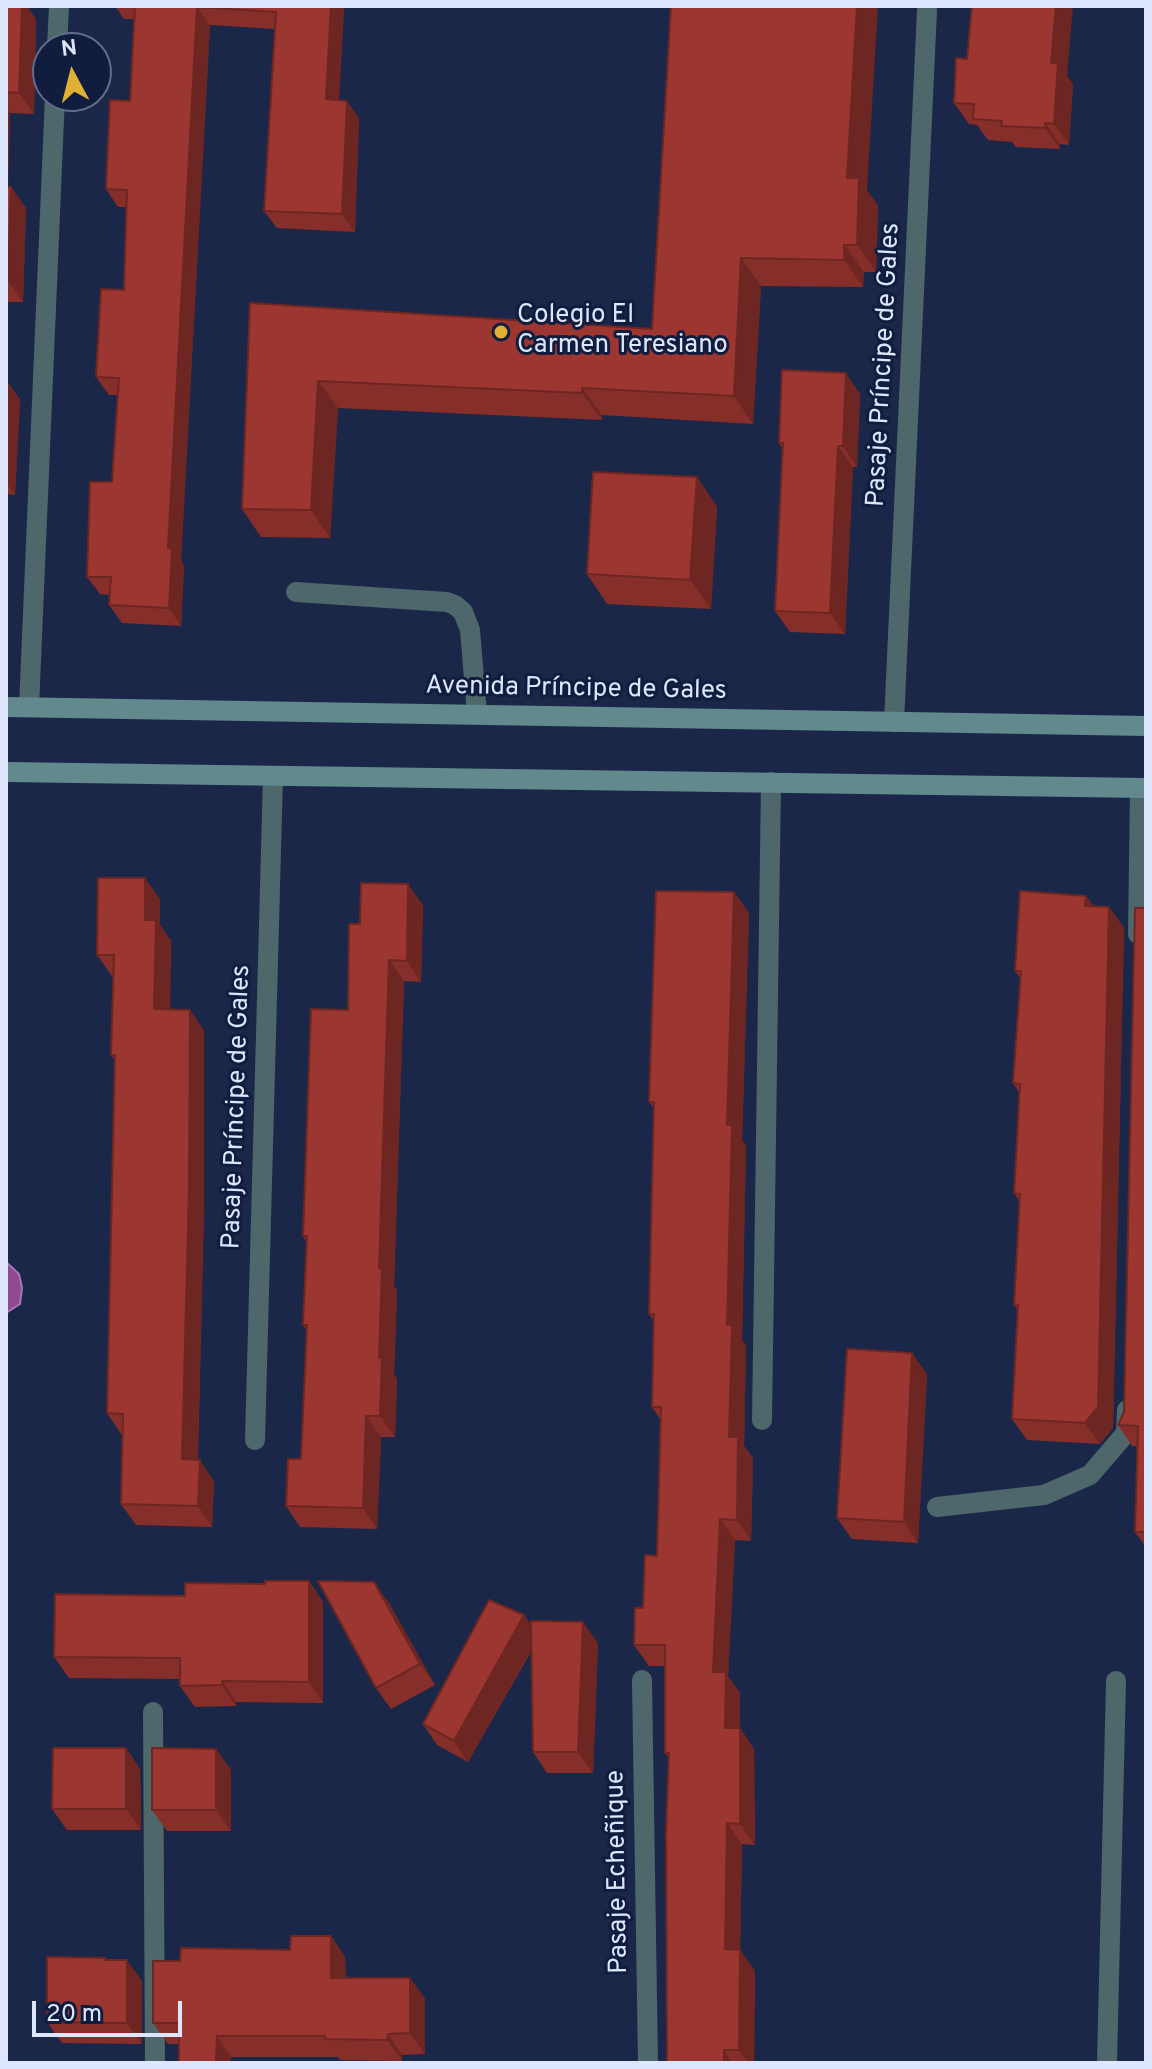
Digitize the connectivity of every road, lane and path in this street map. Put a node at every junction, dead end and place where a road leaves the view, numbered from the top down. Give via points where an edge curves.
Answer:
1 (59, 6) edge
2 (927, 10) dead end
3 (58, 32) edge
4 (54, 112) edge
5 (296, 592) dead end
6 (6, 707) edge
7 (29, 707) junction
8 (477, 714) junction
9 (894, 722) junction
10 (1146, 726) edge
11 (6, 772) edge
12 (273, 776) junction
13 (771, 782) junction
14 (1143, 788) edge
15 (1137, 949) edge
16 (1127, 1386) edge
17 (762, 1420) dead end
18 (255, 1440) dead end
19 (937, 1507) dead end
20 (642, 1680) dead end
21 (1116, 1681) dead end
22 (153, 1712) dead end
23 (155, 2063) edge
24 (648, 2063) edge
25 (1107, 2063) edge

1 - 3 street
2 - 9 street, Pasaje Príncipe de Gales
4 - 7 street
5 - 8 street via 455,605 470,630
6 - 7 main road, Avenida Príncipe de Gales
7 - 8 main road, Avenida Príncipe de Gales
8 - 9 main road, Avenida Príncipe de Gales
9 - 10 main road, Avenida Príncipe de Gales
11 - 12 main road
12 - 13 main road
12 - 18 street, Pasaje Príncipe de Gales
13 - 14 main road
13 - 17 street
14 - 15 street
16 - 19 street via 1126,1433 1090,1475 1044,1495
20 - 24 street, Pasaje Echeñique
21 - 25 street
22 - 23 street

